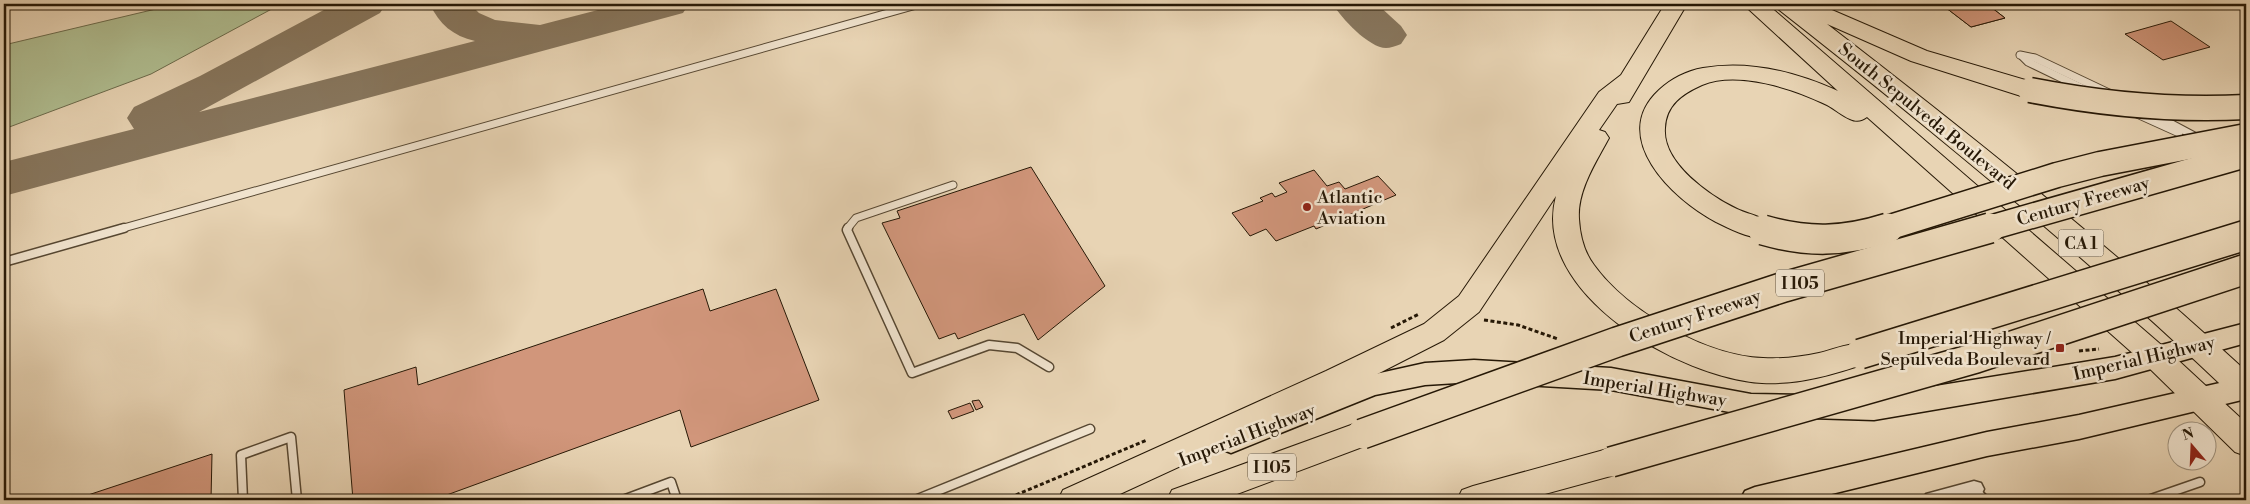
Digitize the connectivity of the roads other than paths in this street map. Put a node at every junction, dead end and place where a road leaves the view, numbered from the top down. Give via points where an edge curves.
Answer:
1 (920, 4) edge
2 (1676, 4) edge
3 (1754, 4) edge
4 (1786, 4) edge
5 (1800, 4) edge
6 (1629, 81) junction
7 (2246, 107) edge
8 (2236, 148) edge
9 (2246, 163) edge
10 (1954, 181) junction
11 (953, 184) dead end
12 (2246, 235) edge
13 (4, 262) edge
14 (2246, 269) edge
15 (2246, 333) edge
16 (2200, 346) junction
17 (2156, 357) junction
18 (1049, 367) dead end
19 (2246, 389) edge
20 (2200, 400) junction
21 (1090, 429) dead end
22 (2246, 443) edge
23 (2200, 482) dead end
24 (1979, 495) edge
25 (243, 500) edge
26 (297, 500) edge
27 (623, 500) edge
28 (677, 500) edge
29 (915, 500) edge
30 (1074, 500) edge
31 (1079, 500) edge
32 (1183, 500) edge
33 (1473, 500) edge
34 (1755, 500) edge
35 (1933, 500) edge
36 (2148, 500) edge

1 - 13 lane
2 - 6 highway
3 - 10 highway, South Sepulveda Boulevard / CA 1
4 - 16 highway, South Sepulveda Boulevard / CA 1 via 1962,141
5 - 7 highway, bridge via 1919,56 2030,90 2102,104 2210,110
6 - 12 highway, bridge via 1571,190 1565,218 1568,245 1579,267 1628,316 1700,356 1749,369 1813,367
6 - 30 highway via 1608,98 1469,304 1434,332
8 - 9 lane
8 - 9 lane via 2035,58 2020,55 2028,62 2118,106
8 - 10 highway, bridge via 2074,170 1860,237 1808,239 1763,230 1708,206 1681,184 1662,160 1652,134 1653,118 1660,103 1680,85 1705,77 1742,73 1773,76 1806,85 1848,106 1886,137
8 - 32 highway, Century Freeway / I 105, bridge via 1616,342
10 - 17 highway, South Sepulveda Boulevard / CA 1
11 - 18 lane via 856,218 847,230 912,373 989,345 1018,348
14 - 33 highway, bridge via 1976,358
15 - 16 main road, Imperial Highway
16 - 17 main road, Imperial Highway
16 - 19 highway, South Sepulveda Boulevard / CA 1
17 - 20 highway, South Sepulveda Boulevard / CA 1
17 - 31 main road, Imperial Highway via 2115,368 1874,408 1751,406 1611,379 1474,371 1425,374 1372,385
19 - 20 main road
20 - 22 highway, CA 1
20 - 34 main road via 1987,444
21 - 29 lane
23 - 36 lane
24 - 35 street
25 - 26 lane via 241,455 292,437
27 - 28 lane via 671,482

